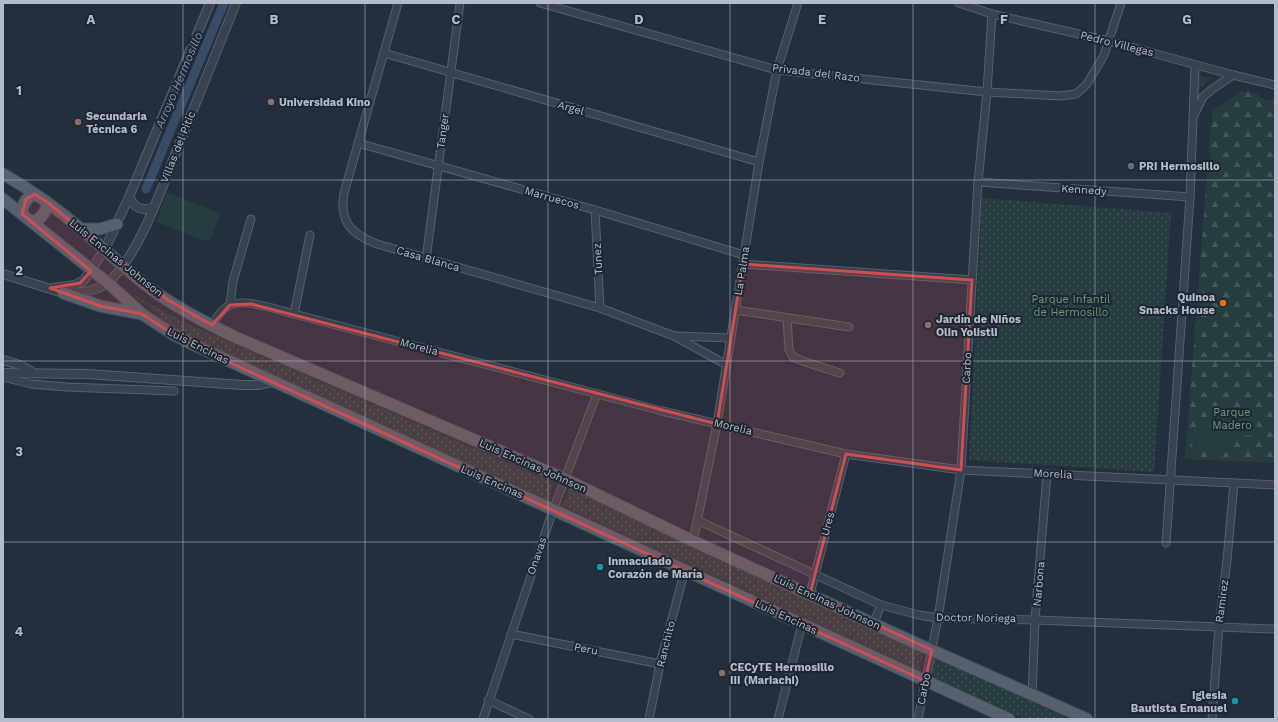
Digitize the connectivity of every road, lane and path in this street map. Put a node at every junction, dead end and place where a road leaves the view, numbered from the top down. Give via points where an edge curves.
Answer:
1 (210, 3) edge
2 (236, 3) edge
3 (398, 3) edge
4 (460, 3) edge
5 (540, 3) edge
6 (798, 3) edge
7 (959, 3) edge
8 (1121, 3) edge
9 (974, 5) edge
10 (992, 14) junction
11 (1109, 41) junction
12 (384, 53) junction
13 (1196, 65) junction
14 (777, 70) junction
15 (451, 73) junction
16 (1232, 75) junction
17 (1275, 85) edge
18 (987, 92) junction
19 (1193, 117) junction
20 (358, 143) junction
21 (759, 162) junction
22 (438, 166) junction
23 (3, 174) edge
24 (978, 182) junction
25 (35, 194) junction
26 (129, 197) junction
27 (1190, 197) junction
28 (3, 199) edge
29 (47, 202) junction
30 (154, 207) junction
31 (595, 210) junction
32 (22, 214) junction
33 (251, 218) dead end
34 (33, 222) junction
35 (116, 224) junction
36 (81, 229) junction
37 (310, 235) dead end
38 (105, 249) junction
39 (744, 255) junction
40 (426, 259) junction
41 (743, 264) junction
42 (124, 265) junction
43 (91, 271) junction
44 (3, 274) edge
45 (972, 280) junction
46 (108, 283) junction
47 (50, 288) junction
48 (63, 293) junction
49 (230, 305) junction
50 (600, 308) junction
51 (736, 310) junction
52 (142, 314) junction
53 (294, 314) junction
54 (787, 318) junction
55 (212, 325) junction
56 (849, 327) dead end
57 (674, 336) junction
58 (731, 338) junction
59 (3, 360) edge
60 (727, 365) junction
61 (3, 373) edge
62 (34, 373) junction
63 (840, 373) dead end
64 (3, 377) edge
65 (272, 382) junction
66 (174, 391) dead end
67 (597, 394) junction
68 (717, 424) junction
69 (846, 454) junction
70 (961, 470) junction
71 (1047, 474) junction
72 (565, 479) junction
73 (1171, 480) junction
74 (1234, 483) junction
75 (1275, 485) edge
76 (553, 510) junction
77 (697, 520) junction
78 (693, 541) junction
79 (1166, 543) dead end
80 (684, 570) junction
81 (815, 575) junction
82 (810, 594) junction
83 (880, 605) junction
84 (938, 618) junction
85 (1036, 620) junction
86 (802, 624) junction
87 (873, 624) junction
88 (1219, 626) junction
89 (1275, 629) edge
90 (511, 634) junction
91 (932, 650) junction
92 (660, 664) junction
93 (925, 681) junction
94 (1032, 695) junction
95 (488, 700) junction
96 (483, 719) edge
97 (529, 719) edge
98 (649, 719) edge
99 (778, 719) edge
100 (918, 719) edge
101 (1009, 719) edge
102 (1087, 719) edge
103 (1212, 719) edge

1 - 26 street
2 - 30 street, Villas del Pitic
3 - 12 street, Casa Blanca
4 - 15 street, Tanger
5 - 14 street, Privada del Razo
6 - 14 street, La Palma
7 - 9 street, Pedro Villegas
8 - 11 street
9 - 10 street, Pedro Villegas
10 - 11 street, Pedro Villegas
10 - 18 street, Carbo
11 - 13 street, Pedro Villegas
11 - 18 street, Privada del Razo via 1096,70 1087,84 1076,94 1059,96
12 - 15 street, Argel
12 - 20 street, Casa Blanca
13 - 16 street, Pedro Villegas
13 - 19 street
14 - 18 street, Privada del Razo
14 - 21 street, La Palma
15 - 21 street, Argel
15 - 22 street, Tanger
16 - 17 street, Pedro Villegas
16 - 19 street via 1203,97
18 - 24 street, Carbo
19 - 27 street
20 - 22 street, Marruecos
20 - 40 street, Casa Blanca via 342,204 343,216 355,234 364,239
21 - 39 street, La Palma
22 - 31 street, Marruecos
22 - 40 street, Tanger
23 - 25 main road, Luis Encinas Johnson
24 - 27 street, Kennedy
24 - 45 street, Carbo
25 - 29 main road, Luis Encinas Johnson
25 - 32 main road via 26,199
26 - 30 street via 140,209
26 - 35 street
27 - 73 street
28 - 32 main road, Luis Encinas
29 - 34 main road via 42,217
29 - 36 main road, Luis Encinas Johnson
30 - 42 street, Villas del Pitic
31 - 39 street, Marruecos
31 - 50 street, Tunez
32 - 34 main road, Luis Encinas
33 - 49 street via 233,281
34 - 43 main road, Luis Encinas
35 - 36 main road via 100,229
35 - 38 street
36 - 38 main road, Luis Encinas Johnson
37 - 53 street
38 - 42 main road, Luis Encinas Johnson
38 - 43 street
39 - 41 street, La Palma
40 - 50 street, Casa Blanca
41 - 45 street
41 - 51 street, La Palma
42 - 46 street, Villas del Pitic
42 - 55 main road, Luis Encinas Johnson via 150,288
43 - 46 main road, Luis Encinas
43 - 47 street via 80,283
44 - 47 street
45 - 70 street, Carbo
46 - 48 street via 84,292
46 - 52 main road, Luis Encinas
47 - 48 street
48 - 52 main road via 100,306
49 - 53 street, Morelia via 251,304
49 - 55 street
50 - 57 street, Casa Blanca
51 - 54 street
51 - 58 street, La Palma
52 - 65 main road, Luis Encinas via 174,335
53 - 67 street, Morelia
54 - 56 street
54 - 63 street via 789,350 793,357
55 - 72 main road, Luis Encinas Johnson
57 - 58 street
57 - 60 street, Casa Blanca
58 - 60 street, La Palma
59 - 62 street
60 - 68 street, La Palma
61 - 62 street
62 - 65 street via 141,377 242,385
64 - 66 street via 31,384 67,387
65 - 76 main road, Luis Encinas
67 - 68 street, Morelia
67 - 72 street, Onavas
68 - 69 street, Morelia
68 - 77 street, La Palma
69 - 70 street, Morelia
69 - 81 street, Ures
70 - 71 street, Morelia
70 - 84 street, Carbo
71 - 73 street, Morelia
71 - 85 street, Narbona
72 - 76 street, Onavas
72 - 78 main road, Luis Encinas Johnson
73 - 74 street, Morelia
73 - 79 street
74 - 75 street, Morelia
74 - 88 street, Ramirez
76 - 80 main road, Luis Encinas
76 - 90 street, Onavas
77 - 78 street, La Palma
77 - 81 street, Doctor Noriega
78 - 82 main road, Luis Encinas Johnson
80 - 86 main road, Luis Encinas
80 - 92 street, Ranchito
81 - 82 street, Ures
81 - 83 street, Doctor Noriega
82 - 87 main road, Luis Encinas Johnson
83 - 84 street, Doctor Noriega
83 - 87 street
84 - 85 street, Doctor Noriega
84 - 91 street, Carbo
85 - 88 street, Doctor Noriega
85 - 94 street, Narbona
86 - 93 main road, Luis Encinas
86 - 99 street
87 - 91 main road, Luis Encinas Johnson
88 - 89 street, Doctor Noriega
88 - 103 street, Ramirez
90 - 92 street, Peru
90 - 95 street, Onavas
91 - 93 street, Carbo
91 - 94 main road, Luis Encinas Johnson
92 - 98 street, Ranchito
93 - 100 street, Carbo
93 - 101 main road, Luis Encinas
94 - 102 main road, Luis Encinas Johnson
95 - 96 street, Onavas
95 - 97 street

